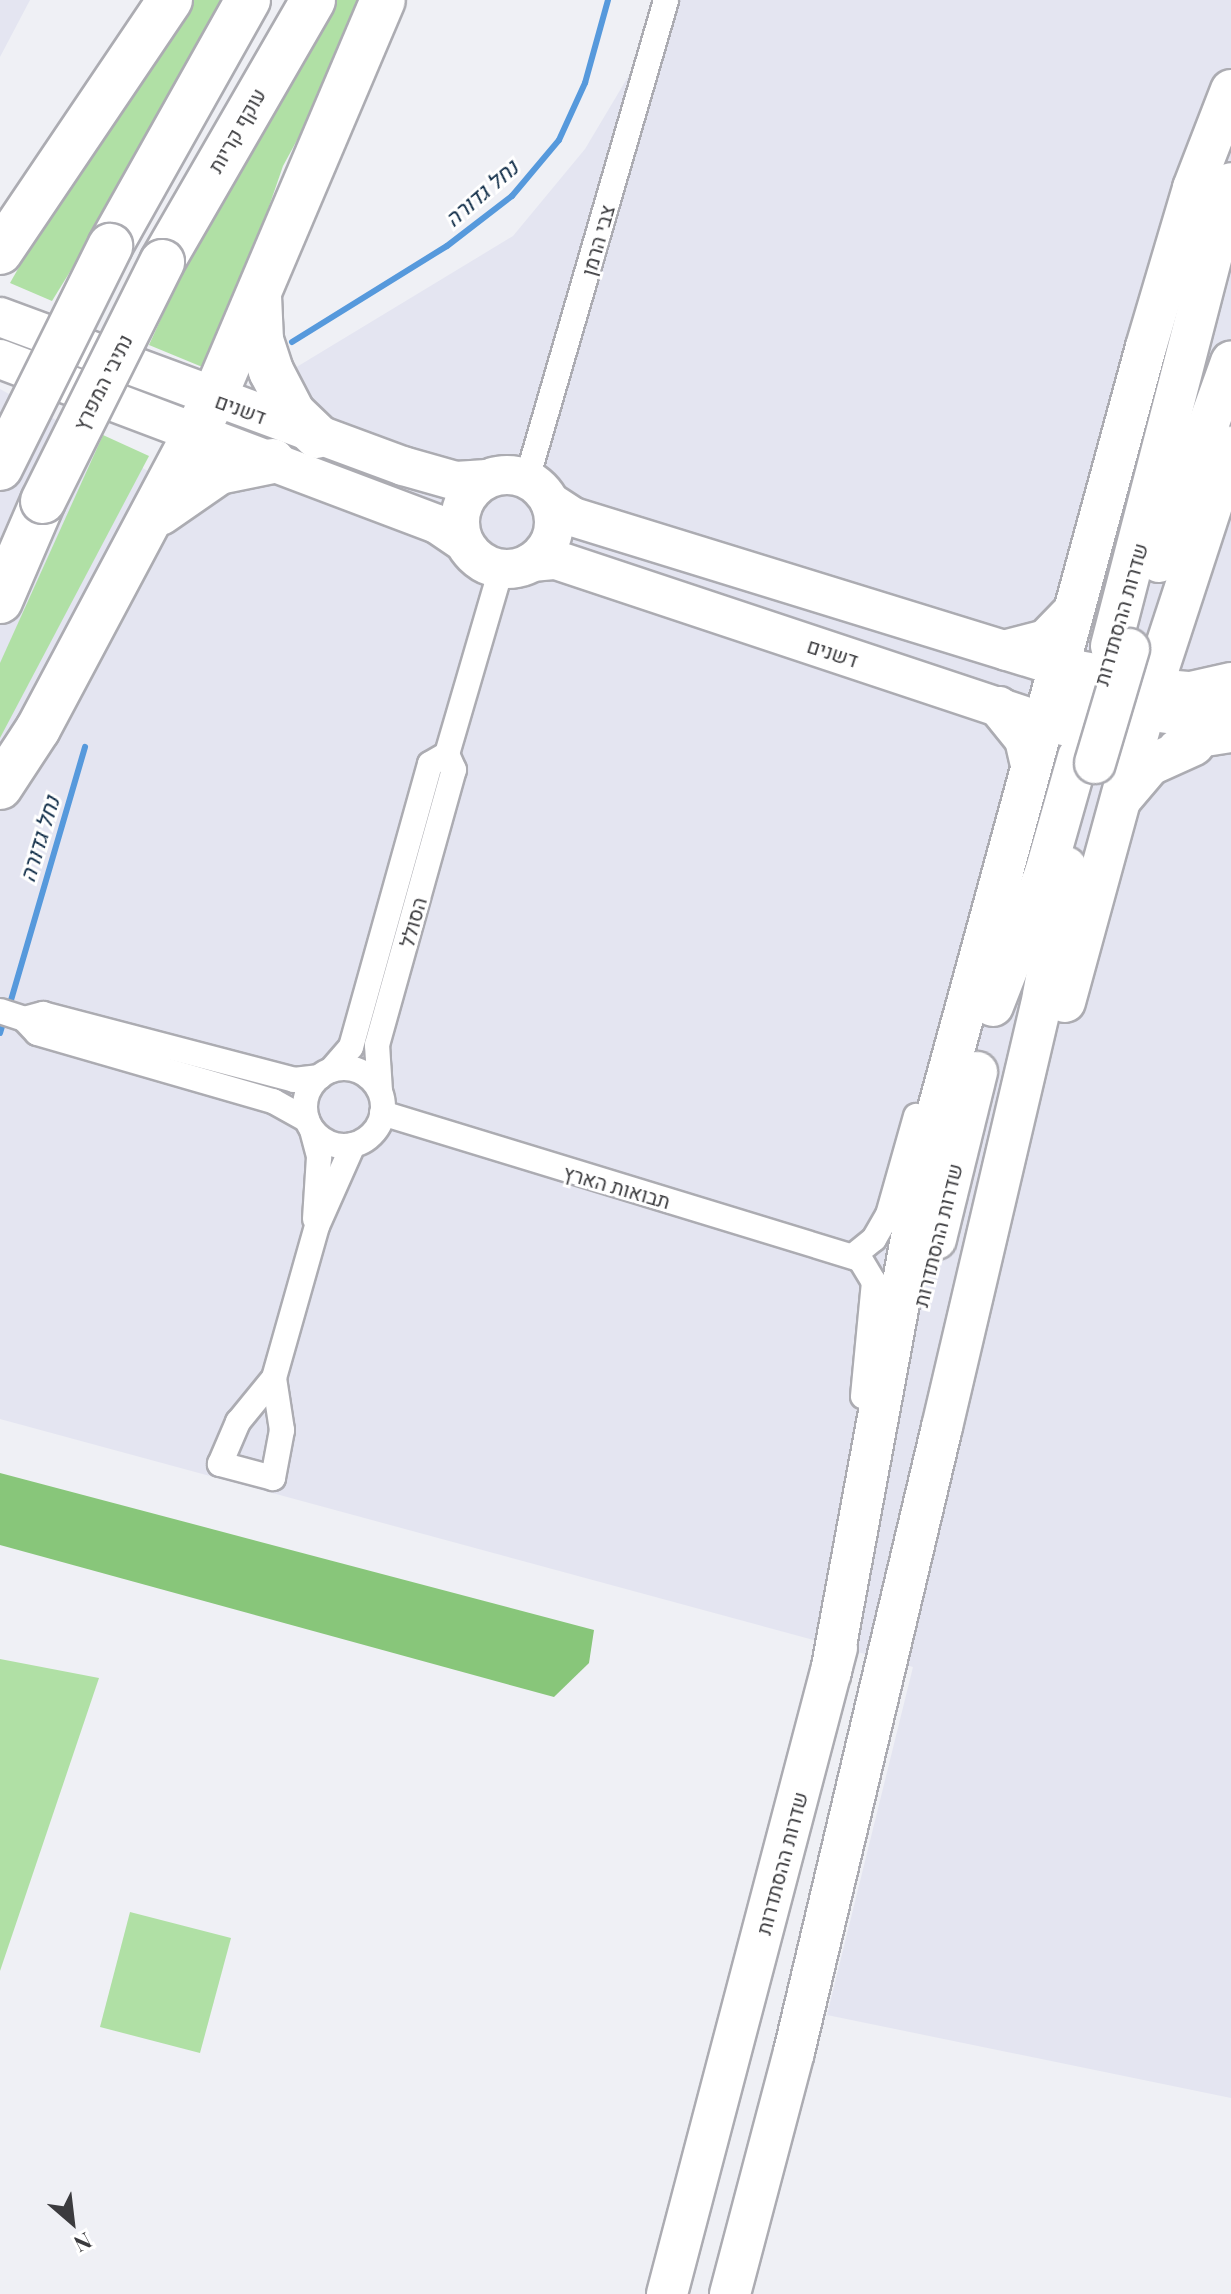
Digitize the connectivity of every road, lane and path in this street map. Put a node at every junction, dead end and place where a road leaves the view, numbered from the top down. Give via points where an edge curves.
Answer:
1 (170, 0) edge
2 (248, 0) edge
3 (313, 0) edge
4 (383, 0) edge
5 (666, 0) edge
6 (1231, 90) edge
7 (83, 128) junction
8 (1231, 183) edge
9 (0, 215) edge
10 (0, 252) edge
11 (162, 262) joint
12 (259, 290) junction
13 (0, 317) edge
14 (0, 359) edge
15 (1231, 362) edge
16 (206, 416) junction
17 (317, 436) junction
18 (1231, 447) edge
19 (273, 461) junction
20 (0, 468) edge
21 (487, 479) junction
22 (538, 490) junction
23 (143, 528) junction
24 (1231, 535) edge
25 (464, 542) junction
26 (517, 565) junction
27 (1185, 588) junction
28 (0, 601) edge
29 (1072, 613) junction
30 (1007, 650) junction
31 (1056, 666) junction
32 (1227, 685) edge
33 (999, 707) junction
34 (1145, 712) junction
35 (1040, 721) junction
36 (1212, 741) edge
37 (447, 754) junction
38 (1030, 760) junction
39 (0, 787) edge
40 (1117, 805) junction
41 (13, 1015) edge
42 (965, 1023) junction
43 (325, 1073) junction
44 (381, 1102) junction
45 (310, 1125) junction
46 (353, 1145) junction
47 (317, 1226) junction
48 (853, 1256) junction
49 (274, 1378) dead end
50 (942, 1427) junction
51 (861, 1501) junction
52 (831, 1672) junction
53 (667, 2294) edge
54 (730, 2294) edge

1 - 7 highway
2 - 20 highway, bridge via 110,246
3 - 11 highway, עוקף קריות
4 - 12 highway
5 - 22 street, צבי הרמן
6 - 29 highway via 1193,188
7 - 9 highway
7 - 10 highway
8 - 52 highway, שדרות ההסתדרות via 1174,389 1146,519 1045,873 997,989
11 - 28 highway, נתיבי המפרץ, bridge via 43,501
12 - 16 highway
12 - 17 highway via 261,340 271,371 293,413
13 - 16 main road, דשנים
14 - 16 main road, דשנים
15 - 50 highway, שדרות ההסתדרות, bridge via 1166,540 1062,882 1043,995
16 - 17 main road, דשנים
16 - 19 main road, דשנים
16 - 23 highway
17 - 21 main road, דשנים via 456,481
18 - 27 highway
19 - 23 highway via 205,478
19 - 25 main road, דשנים via 437,524
21 - 22 main road via 514,475
21 - 25 main road via 462,508
22 - 26 main road via 553,532
22 - 30 main road via 573,517
23 - 39 highway via 38,729
24 - 27 highway
25 - 26 main road via 475,557
26 - 33 main road, דשנים via 556,560
26 - 37 street, הסולל
27 - 34 highway
29 - 30 highway via 1046,640
29 - 31 highway
30 - 31 main road
31 - 34 main road
31 - 35 highway
32 - 34 highway via 1182,715
33 - 35 main road, דשנים
33 - 38 highway via 1025,739
34 - 35 highway via 1070,700 1052,707
34 - 36 street
34 - 40 highway
35 - 38 highway
36 - 40 highway via 1150,765
37 - 43 street, הסולל via 430,764 355,1035
37 - 44 street, הסולל via 454,770 377,1045
38 - 42 highway
40 - 50 highway via 960,1400
41 - 43 street via 43,1014 294,1080
41 - 45 street via 37,1033 273,1101
42 - 48 street via 917,1111 888,1215 874,1239
42 - 51 highway via 928,1146
43 - 44 street via 355,1070
43 - 45 street via 306,1097
44 - 46 street via 373,1133
44 - 48 street, תבואות הארץ
45 - 46 street via 331,1144
45 - 47 street via 319,1157
46 - 47 street
47 - 49 street
48 - 51 street via 868,1268 874,1282 856,1452
50 - 54 highway, שדרות ההסתדרות via 794,2052
51 - 52 highway
52 - 53 highway, שדרות ההסתדרות

